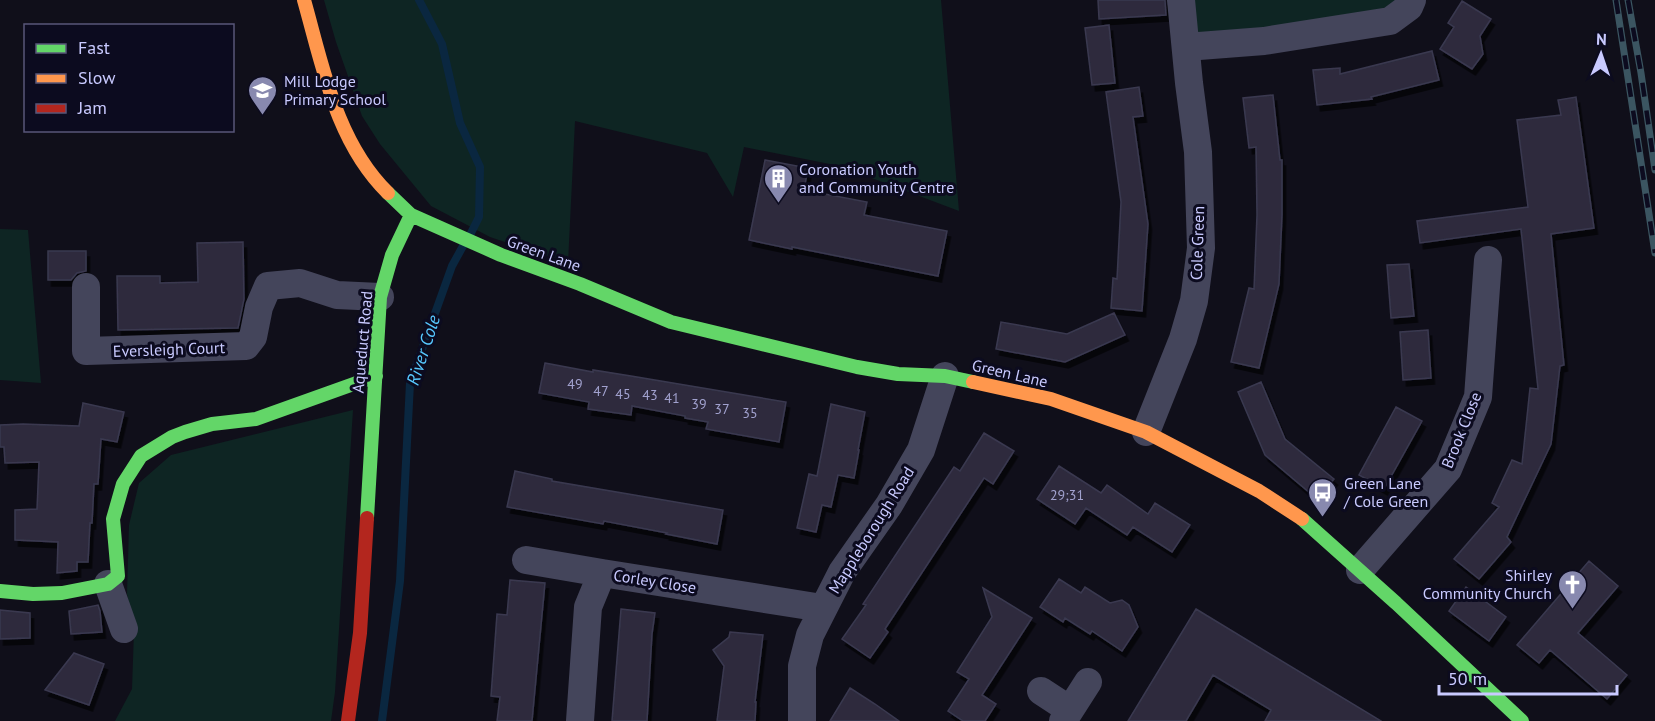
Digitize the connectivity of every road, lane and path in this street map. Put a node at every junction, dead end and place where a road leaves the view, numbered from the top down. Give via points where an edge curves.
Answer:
1 (304, 0) edge
2 (1181, 0) edge
3 (1412, 0) edge
4 (1186, 46) junction
5 (411, 215) junction
6 (1488, 260) dead end
7 (86, 286) dead end
8 (380, 297) junction
9 (376, 376) junction
10 (945, 376) junction
11 (1146, 432) junction
12 (526, 560) dead end
13 (1360, 570) junction
14 (602, 573) junction
15 (108, 584) junction
16 (0, 591) edge
17 (822, 608) junction
18 (124, 629) dead end
19 (1088, 682) dead end
20 (1041, 690) dead end
21 (1066, 715) edge
22 (348, 721) edge
23 (580, 721) edge
24 (802, 721) edge
25 (1522, 721) edge

1 - 5 street via 332,102 350,141 379,184
2 - 4 street, Cole Green
3 - 4 street via 1390,21 1264,41
4 - 11 street, Cole Green via 1198,152 1201,248 1194,301 1183,339
5 - 8 street, Aqueduct Road via 392,255
5 - 10 street, Green Lane via 671,322 857,367
6 - 13 street, Brook Close via 1478,397 1448,469
7 - 8 street, Eversleigh Court via 86,351 246,346 253,337 258,307 268,286 300,283 337,295
8 - 9 street, Aqueduct Road
9 - 15 street via 256,418 185,432 141,456 123,484 113,519 118,576
9 - 22 street, Aqueduct Road via 360,633
10 - 11 street, Green Lane via 1051,399
10 - 17 street, Mappleborough Road via 921,450
11 - 13 street, Green Lane via 1259,490 1296,514
12 - 14 street
13 - 25 street, Green Lane
14 - 17 street, Corley Close
14 - 23 street, Corley Close via 588,607
15 - 16 street via 62,593
15 - 18 street
17 - 24 street, Mappleborough Road via 802,666
19 - 21 street
20 - 21 street

